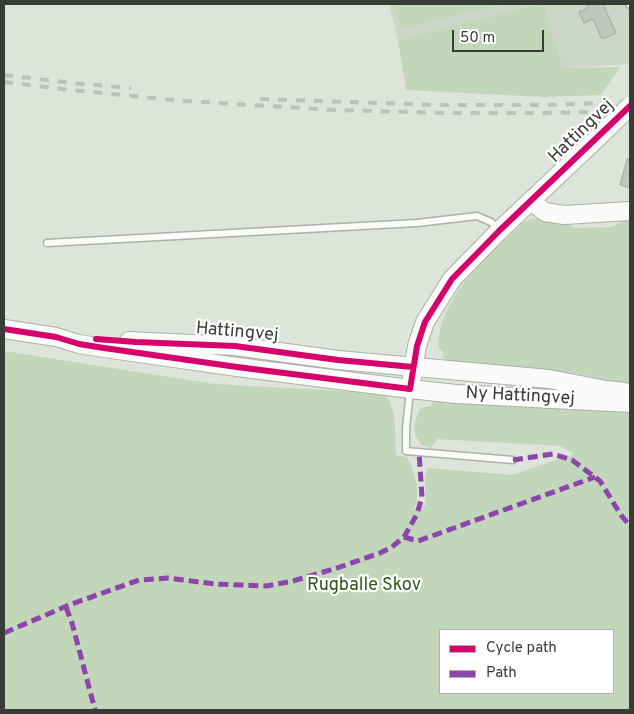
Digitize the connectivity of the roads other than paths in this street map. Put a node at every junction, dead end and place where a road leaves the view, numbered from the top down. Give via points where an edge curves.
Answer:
1 (630, 106) edge
2 (531, 201) junction
3 (630, 211) edge
4 (500, 231) junction
5 (47, 243) dead end
6 (4, 328) edge
7 (56, 337) junction
8 (237, 367) junction
9 (413, 367) junction
10 (410, 389) junction
11 (630, 393) edge
12 (630, 403) edge
13 (513, 460) dead end

1 - 2 street, Hattingvej, bridge
2 - 3 street via 545,212 564,215
2 - 4 street, Hattingvej
4 - 5 lane via 491,222 476,216 407,223
4 - 9 street, Hattingvej via 447,286 425,322
6 - 7 street, Hattingvej
7 - 8 street, Hattingvej via 79,344
7 - 9 street, Hattingvej via 235,346
8 - 9 street via 284,366 396,377 404,376
8 - 10 street, Hattingvej
9 - 10 street, Hattingvej
9 - 11 street, Hattingvej via 549,378
10 - 12 street, Ny Hattingvej
10 - 13 lane via 406,451

